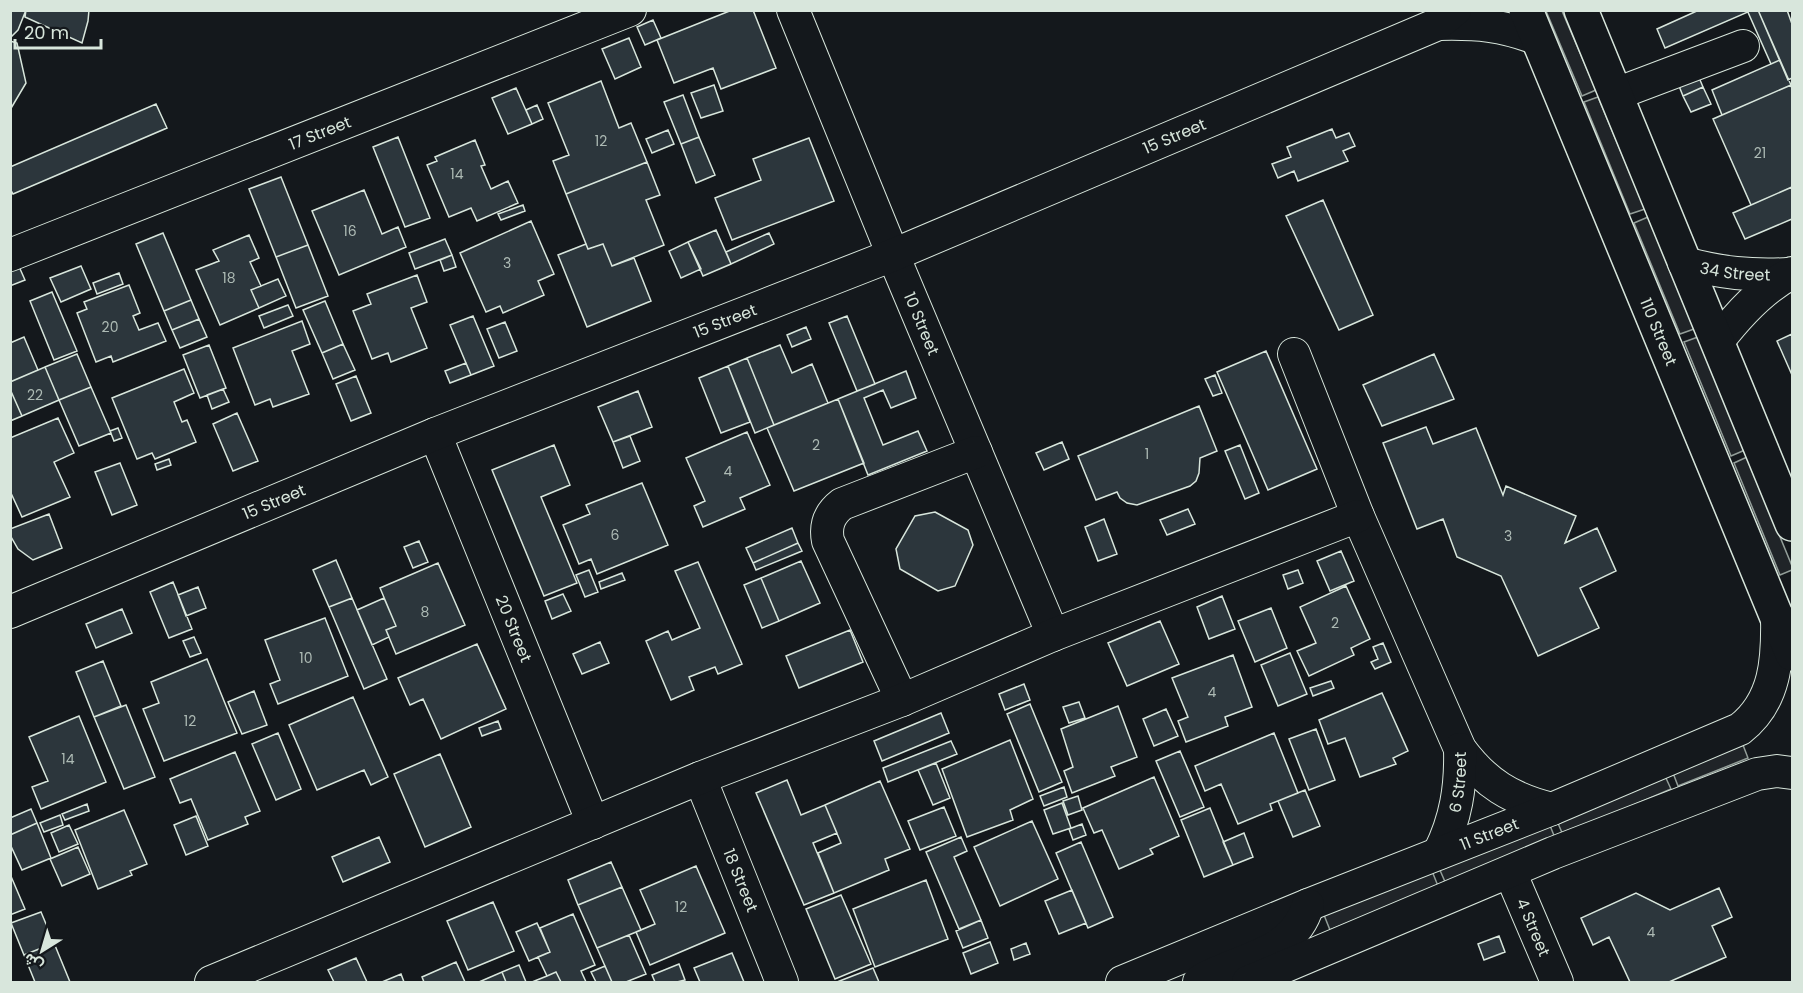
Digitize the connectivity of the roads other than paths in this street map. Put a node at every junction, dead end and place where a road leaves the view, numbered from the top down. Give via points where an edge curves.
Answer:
1 (630, 10) edge
2 (793, 10) edge
3 (1581, 10) edge
4 (1446, 17) edge
5 (1532, 25) edge
6 (1743, 46) dead end
7 (1616, 94) junction
8 (10, 255) edge
9 (893, 255) junction
10 (1684, 263) junction
11 (1791, 274) edge
12 (1718, 340) junction
13 (1294, 354) dead end
14 (435, 434) junction
15 (976, 452) junction
16 (1358, 516) junction
17 (1792, 524) edge
18 (1785, 609) edge
19 (10, 612) edge
20 (1053, 635) junction
21 (1792, 654) edge
22 (902, 700) junction
23 (1460, 749) junction
24 (1792, 773) edge
25 (700, 778) junction
26 (1552, 809) junction
27 (593, 823) junction
28 (1439, 853) junction
29 (1510, 872) junction
30 (1308, 905) junction
31 (211, 982) edge
32 (782, 982) edge
33 (1122, 982) edge
34 (1200, 982) edge
35 (1248, 982) edge
36 (1557, 982) edge

1 - 8 street, 17 Street
2 - 9 street, 10 Street
3 - 7 main road
4 - 5 street, 15 Street via 1514,30
4 - 9 street, 15 Street
5 - 18 main road, 110 Street
6 - 7 street
7 - 10 main road
9 - 14 street, 15 Street
9 - 15 street, 10 Street
10 - 11 street, 34 Street via 1736,275
10 - 12 main road
11 - 12 street, 34 Street via 1750,304
12 - 17 main road
13 - 16 street
14 - 19 street, 15 Street
14 - 27 street, 20 Street
15 - 20 street, 10 Street
15 - 22 street via 842,504 828,525 828,541
16 - 20 street
16 - 23 street
18 - 21 main road, 110 Street
18 - 26 street, 11 Street via 1767,697 1752,720 1726,736
20 - 22 street
22 - 25 street
23 - 26 street, 6 Street via 1498,788
23 - 28 street, 6 Street via 1455,814
24 - 29 street via 1757,774
25 - 27 street
25 - 32 street, 18 Street
26 - 28 street, 11 Street
27 - 31 street
28 - 30 street, 11 Street
29 - 35 street
29 - 36 street, 4 Street
30 - 33 street, 11 Street
30 - 34 street via 1304,918 1287,940

